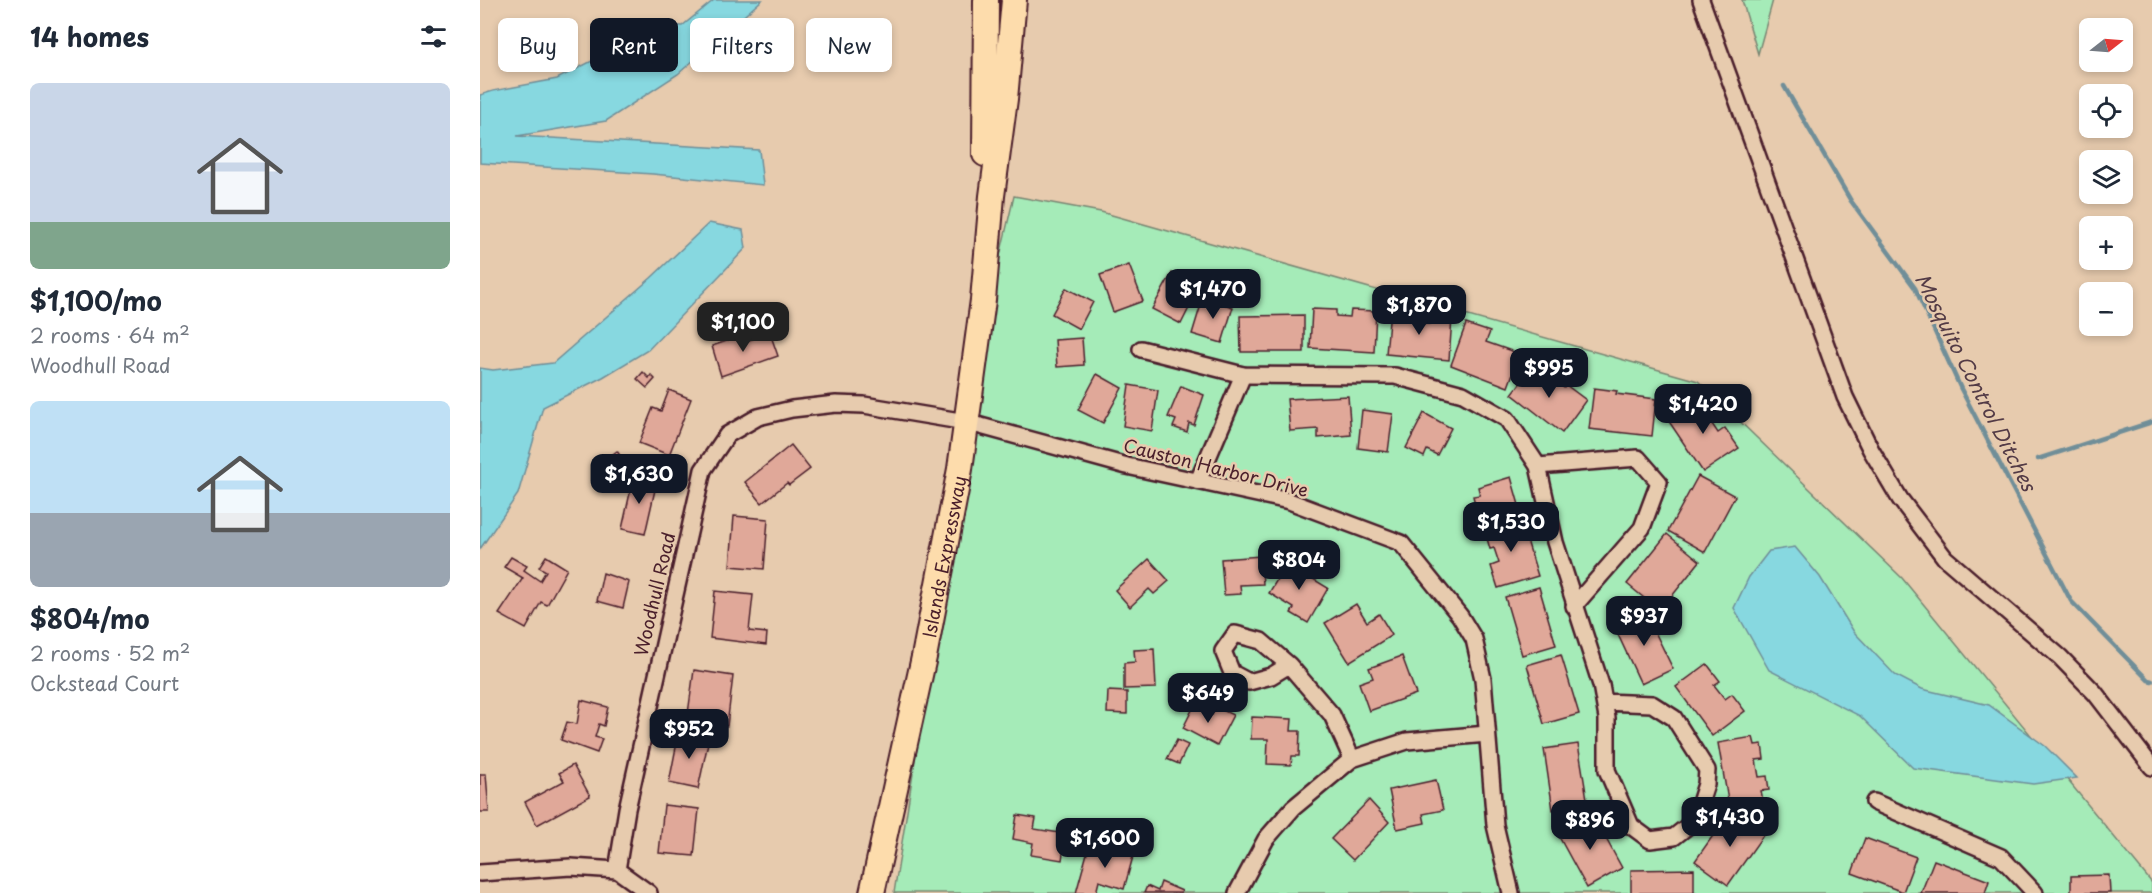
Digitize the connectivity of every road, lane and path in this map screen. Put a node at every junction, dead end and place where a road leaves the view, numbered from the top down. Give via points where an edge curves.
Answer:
1 (987, 0) edge
2 (1014, 0) edge
3 (1701, 0) edge
4 (990, 216) junction
5 (1141, 349) dead end
6 (1243, 375) junction
7 (966, 422) junction
8 (1538, 466) junction
9 (1198, 481) junction
10 (1574, 606) junction
11 (1289, 665) dead end
12 (1604, 702) junction
13 (1487, 734) junction
14 (1352, 759) junction
15 (2148, 761) edge
16 (1874, 802) dead end
17 (617, 870) junction
18 (480, 873) edge
19 (649, 893) edge
20 (872, 893) edge
21 (1237, 893) edge
22 (1511, 893) edge
23 (2035, 893) edge

1 - 4 main road, Islands Expressway via 985,150
2 - 4 main road, Islands Expressway
3 - 15 street via 1845,396 1871,450 1900,499 1945,558 2060,657 2095,693
4 - 7 main road, Islands Expressway
5 - 6 street
6 - 8 street via 1395,376 1463,394 1507,419
6 - 9 street
7 - 9 street, Causton Harbor Drive
7 - 17 street, Woodhull Road via 888,408 836,404 758,417 727,435 703,470 627,809
7 - 20 main road, Islands Expressway via 924,657
8 - 10 street
8 - 10 street via 1638,458 1659,482 1641,528
9 - 13 street, Causton Harbor Drive via 1289,501 1401,543 1474,639 1483,679
10 - 12 street
11 - 14 street via 1332,716
12 - 12 street via 1606,770 1631,826 1650,840 1674,837 1688,826 1699,806 1707,770 1674,718 1652,704
13 - 14 street via 1407,741
13 - 22 street, Causton Harbor Drive via 1495,825
14 - 21 street via 1293,808 1266,839
16 - 23 street via 2001,857
17 - 18 street via 571,867
17 - 19 street

